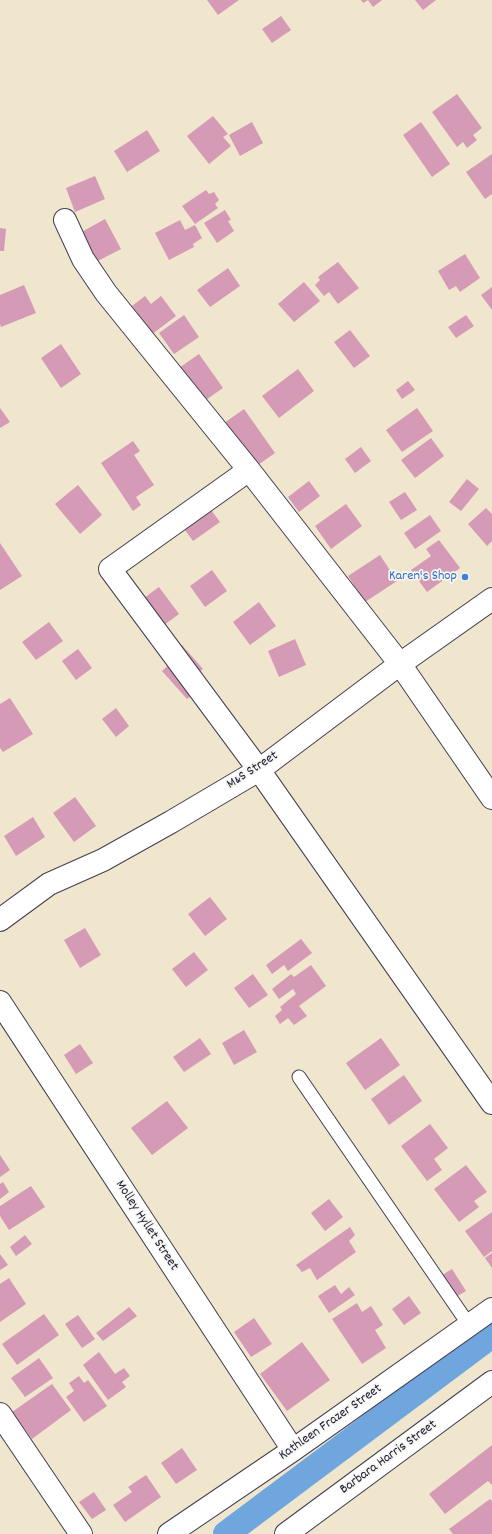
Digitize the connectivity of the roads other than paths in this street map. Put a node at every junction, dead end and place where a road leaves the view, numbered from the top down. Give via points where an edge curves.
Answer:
1 (66, 220) dead end
2 (249, 470) junction
3 (492, 599) edge
4 (400, 664) junction
5 (259, 770) junction
6 (492, 798) edge
7 (0, 920) edge
8 (0, 1002) edge
9 (299, 1077) dead end
10 (492, 1103) edge
11 (492, 1309) edge
12 (468, 1324) junction
13 (492, 1382) edge
14 (0, 1414) edge
15 (293, 1450) junction
16 (81, 1534) edge
17 (169, 1534) edge
18 (286, 1534) edge

1 - 2 street via 83,258 106,293
2 - 4 street
2 - 5 street via 110,569
3 - 4 street, M&S Street
4 - 5 street, M&S Street
4 - 6 street
5 - 7 street, M&S Street via 103,860 49,884
5 - 10 street
8 - 15 street, Molley Hyllet Street
9 - 12 lane
11 - 12 street, Kathleen Frazer Street
12 - 15 street, Kathleen Frazer Street
13 - 18 street, Barbara Harris Street
14 - 16 street
15 - 17 street, Kathleen Frazer Street

